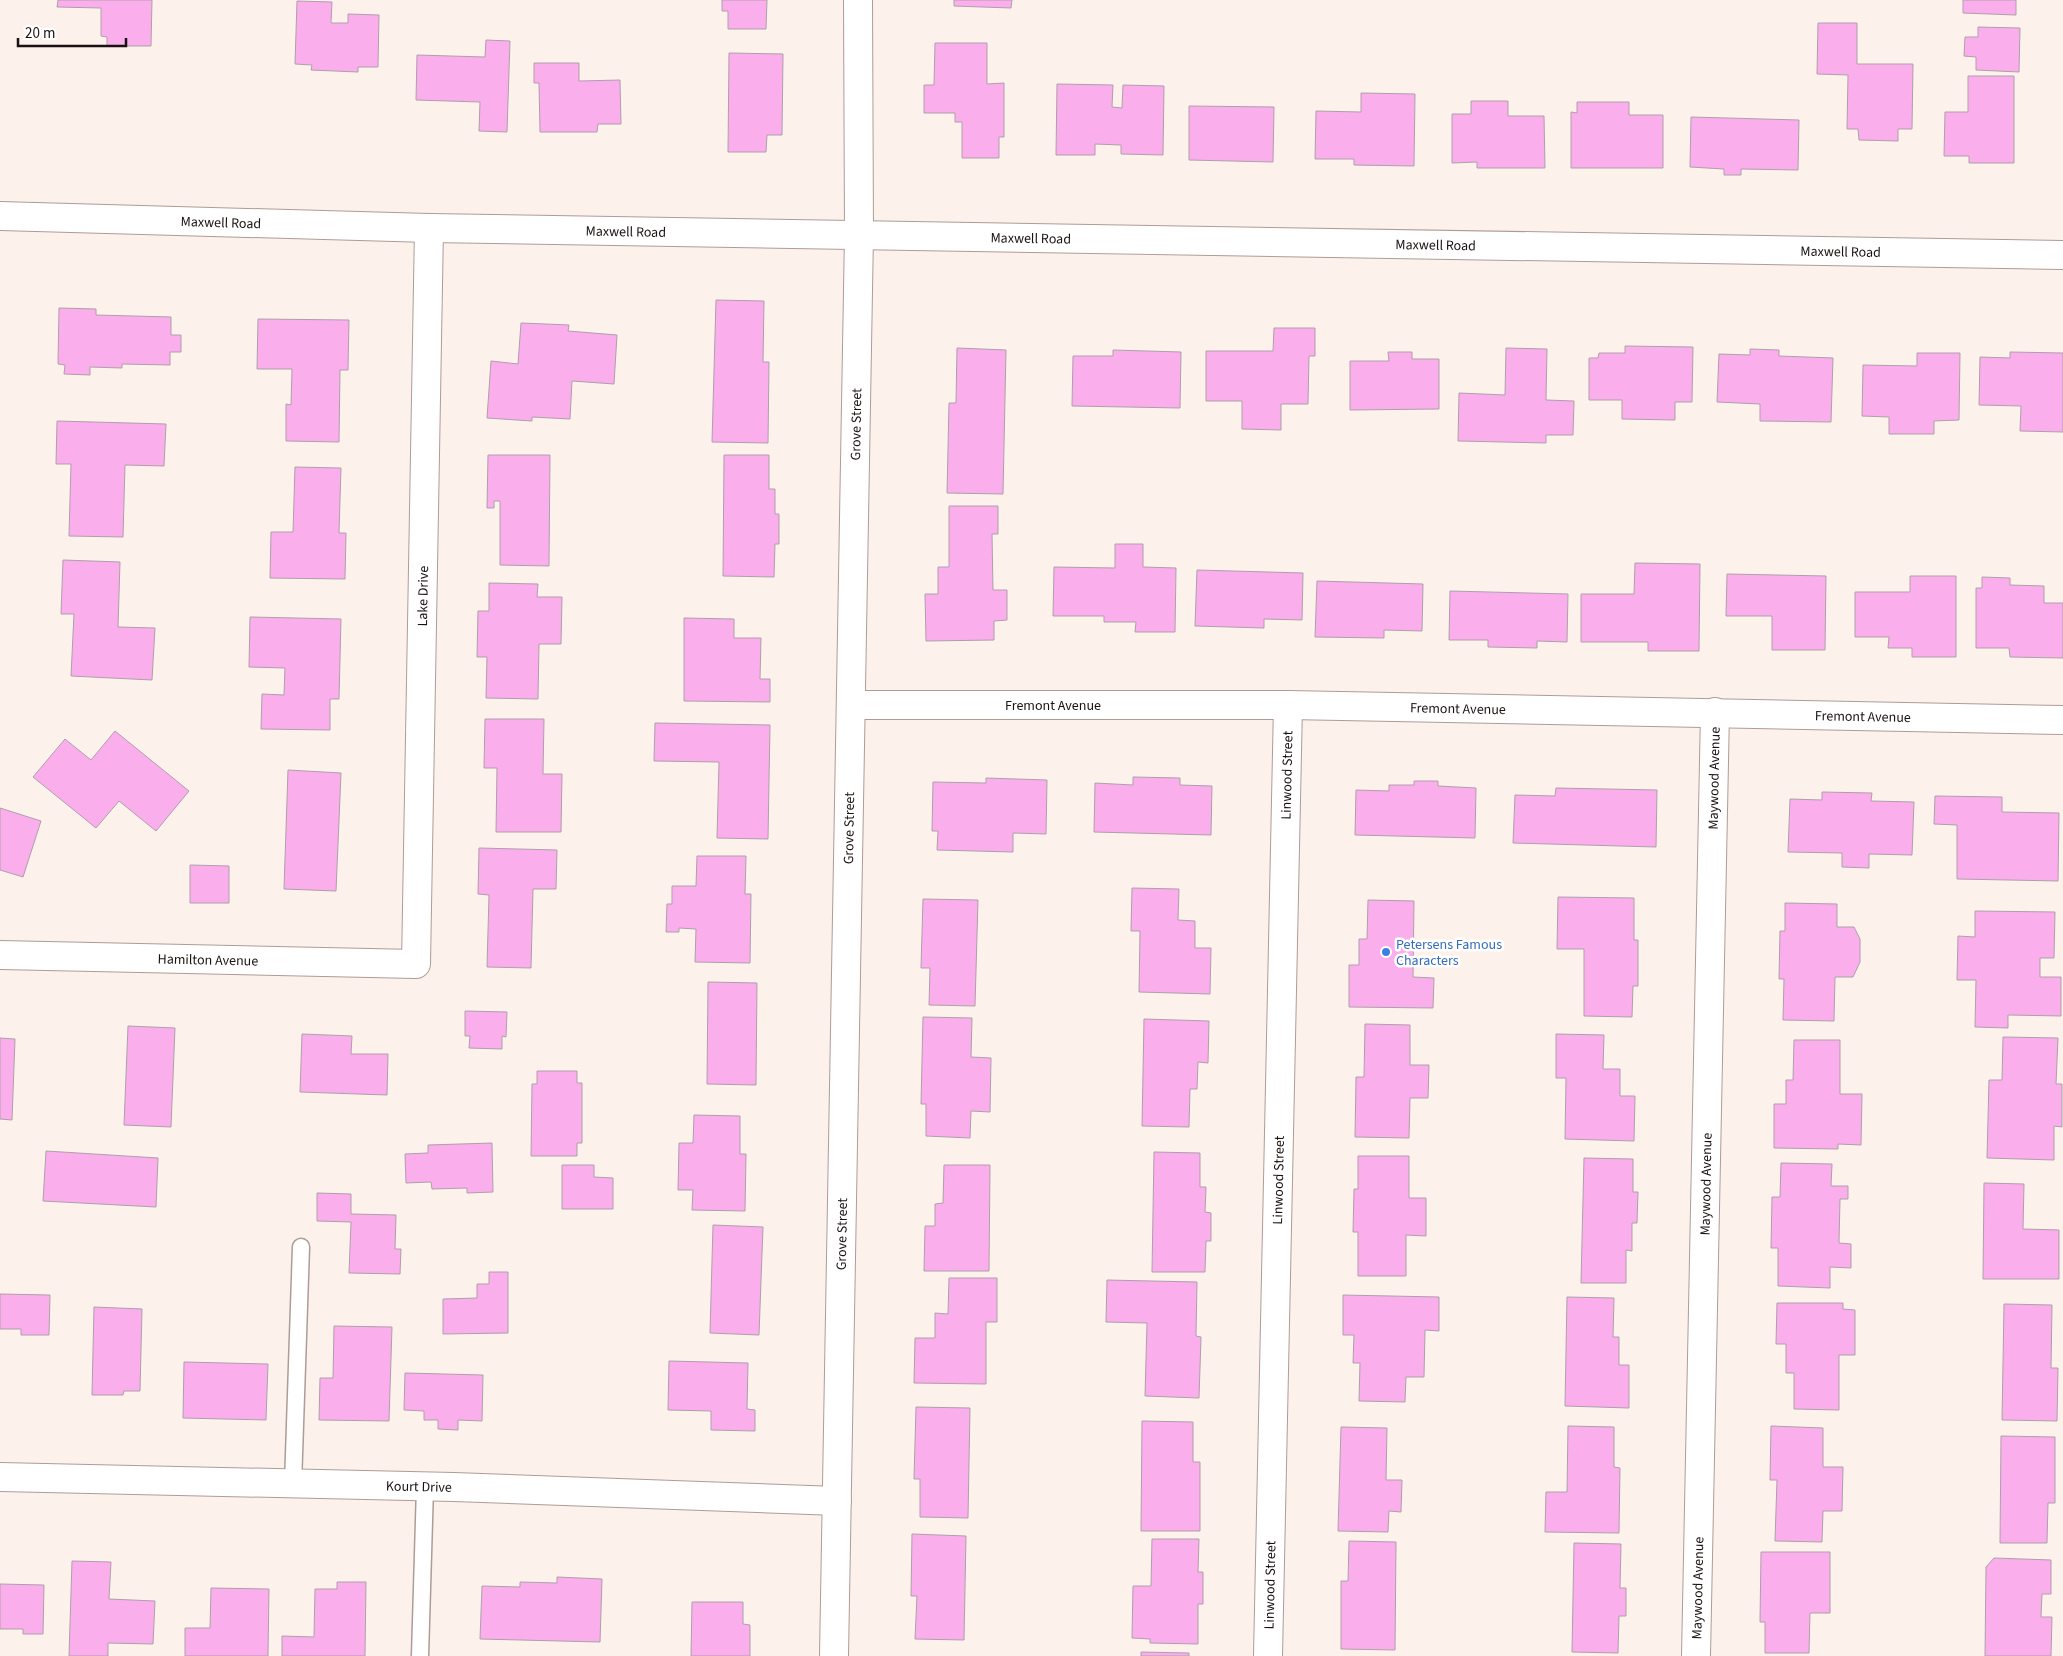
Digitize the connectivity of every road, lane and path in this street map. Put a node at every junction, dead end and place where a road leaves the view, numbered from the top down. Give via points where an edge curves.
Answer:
1 (858, 0) edge
2 (0, 216) edge
3 (429, 228) junction
4 (859, 234) junction
5 (2063, 256) edge
6 (1288, 704) junction
7 (852, 705) junction
8 (1715, 712) junction
9 (2063, 720) edge
10 (0, 956) edge
11 (416, 964) joint
12 (301, 1247) dead end
13 (0, 1477) edge
14 (293, 1484) junction
15 (425, 1487) junction
16 (837, 1501) junction
17 (420, 1656) edge
18 (834, 1656) edge
19 (1268, 1656) edge
20 (1696, 1656) edge

1 - 4 street, Grove Street
2 - 3 street, Maxwell Road
3 - 4 street, Maxwell Road
3 - 11 street, Lake Drive
4 - 5 street, Maxwell Road
4 - 7 street, Grove Street
6 - 7 street, Fremont Avenue
6 - 8 street, Fremont Avenue
6 - 19 street, Linwood Street
7 - 16 street, Grove Street
8 - 9 street, Fremont Avenue
8 - 20 street, Maywood Avenue
10 - 11 street, Hamilton Avenue
12 - 14 lane
13 - 14 street, Kourt Drive
14 - 15 street, Kourt Drive
15 - 16 street, Kourt Drive
15 - 17 lane
16 - 18 street, Grove Street

